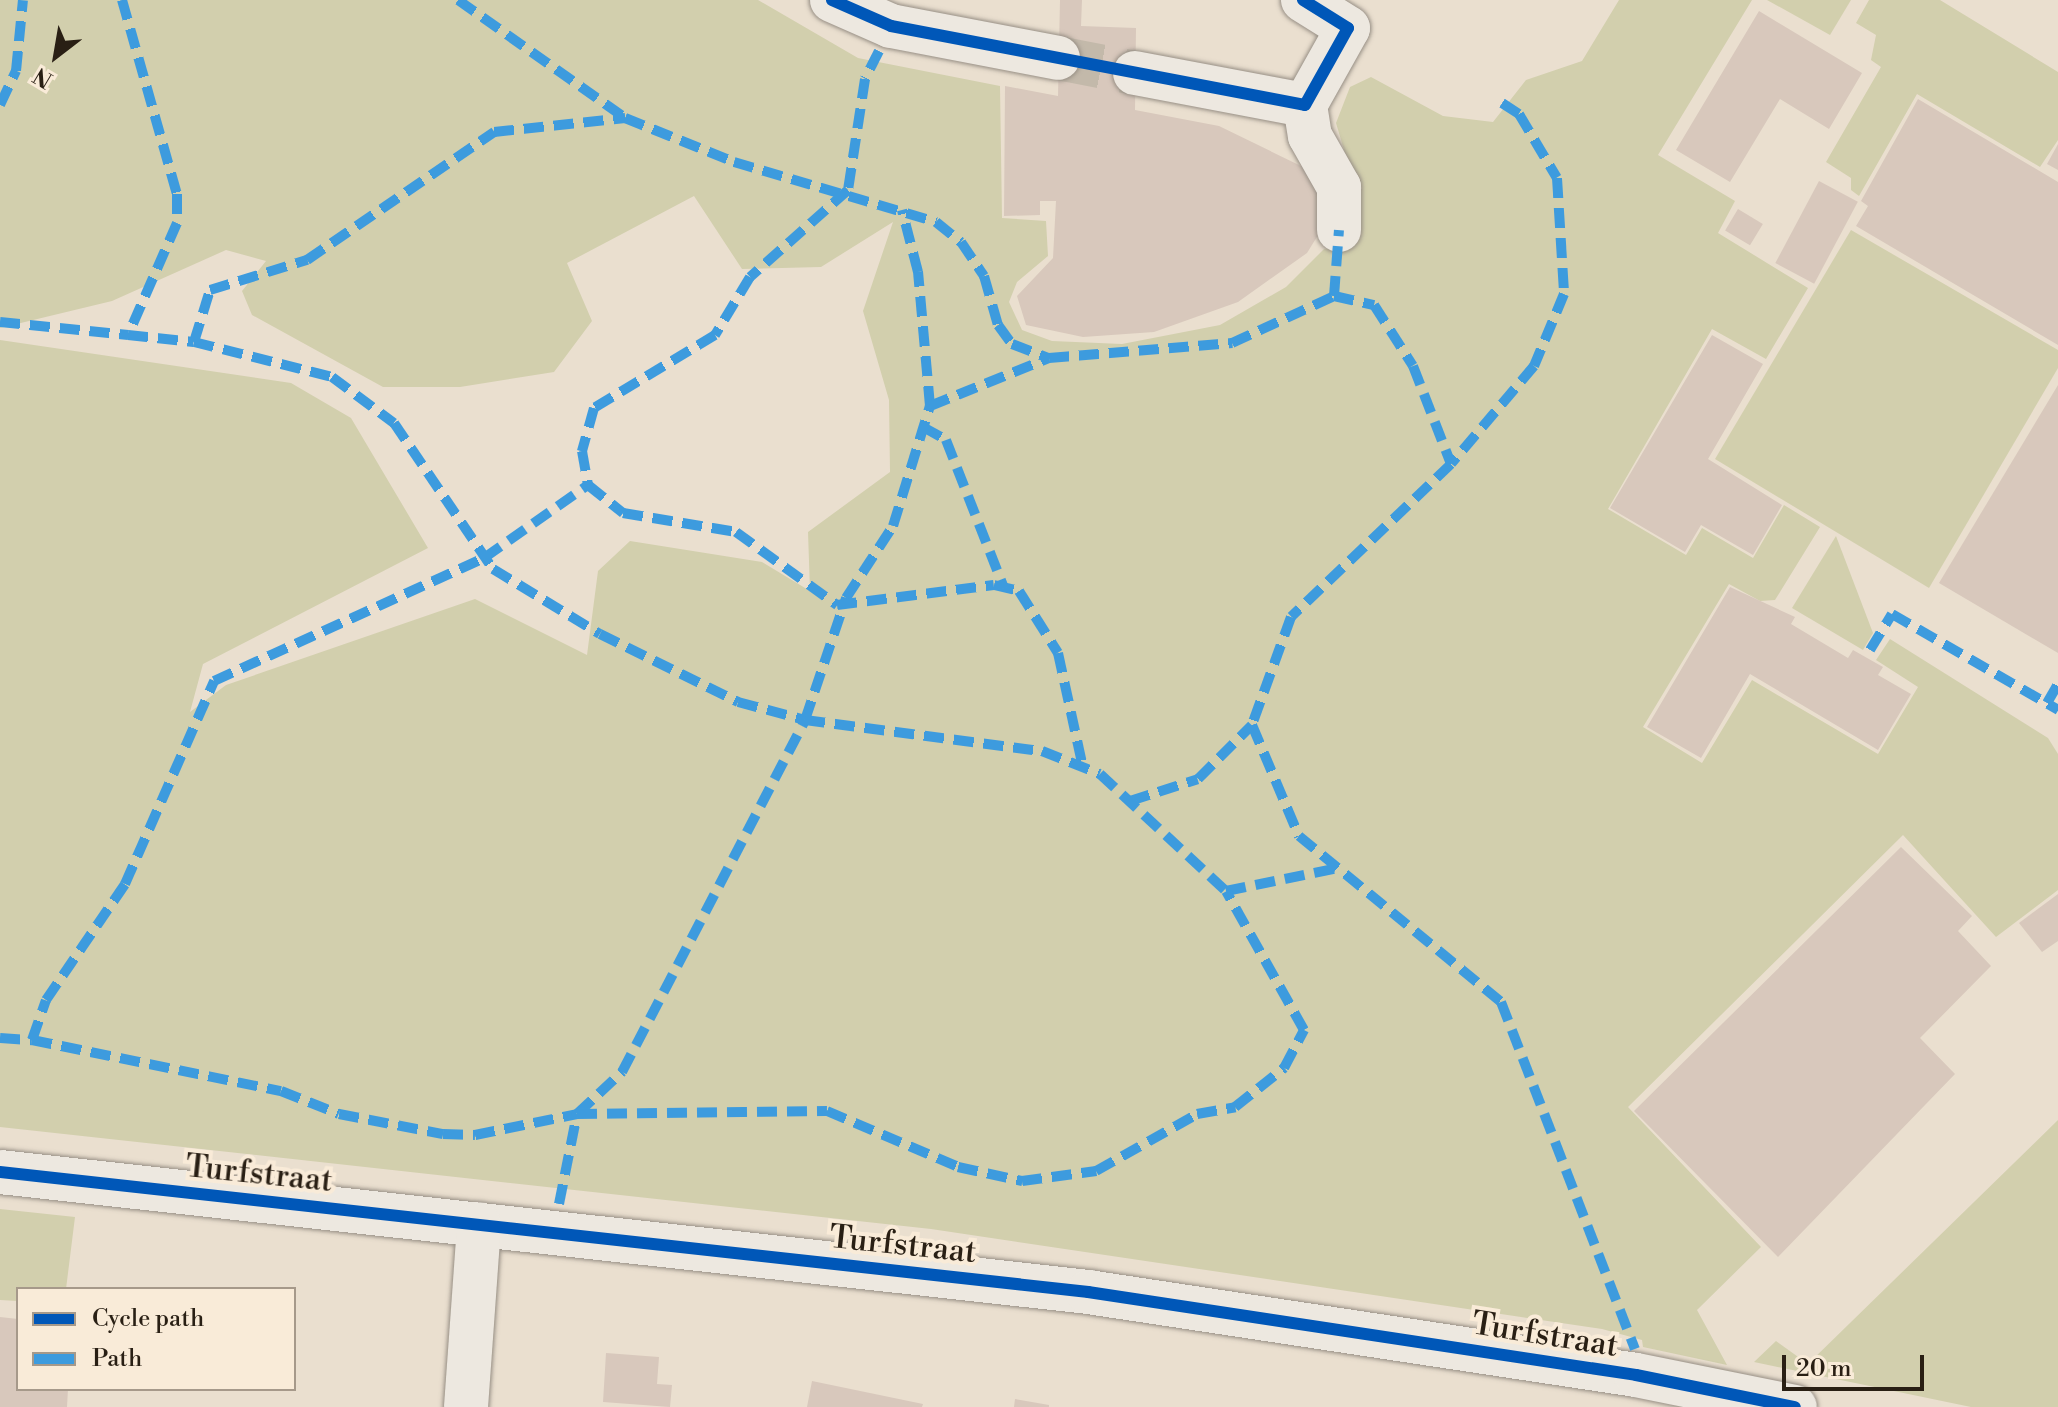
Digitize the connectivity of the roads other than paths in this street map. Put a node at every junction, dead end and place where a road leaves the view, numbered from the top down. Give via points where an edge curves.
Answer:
1 (832, 0) edge
2 (1303, 0) edge
3 (895, 13) edge
4 (1058, 58) tunnel mouth
5 (1135, 73) tunnel mouth
6 (1305, 105) junction
7 (1339, 230) dead end
8 (0, 1172) edge
9 (479, 1224) junction
10 (466, 1407) edge
11 (1795, 1407) edge

1 - 3 street
2 - 6 street via 1348,28
3 - 4 street
5 - 6 street
6 - 7 street via 1310,136 1339,187
8 - 9 street, Turfstraat
9 - 10 street
9 - 11 street, Turfstraat via 1088,1292 1636,1375

